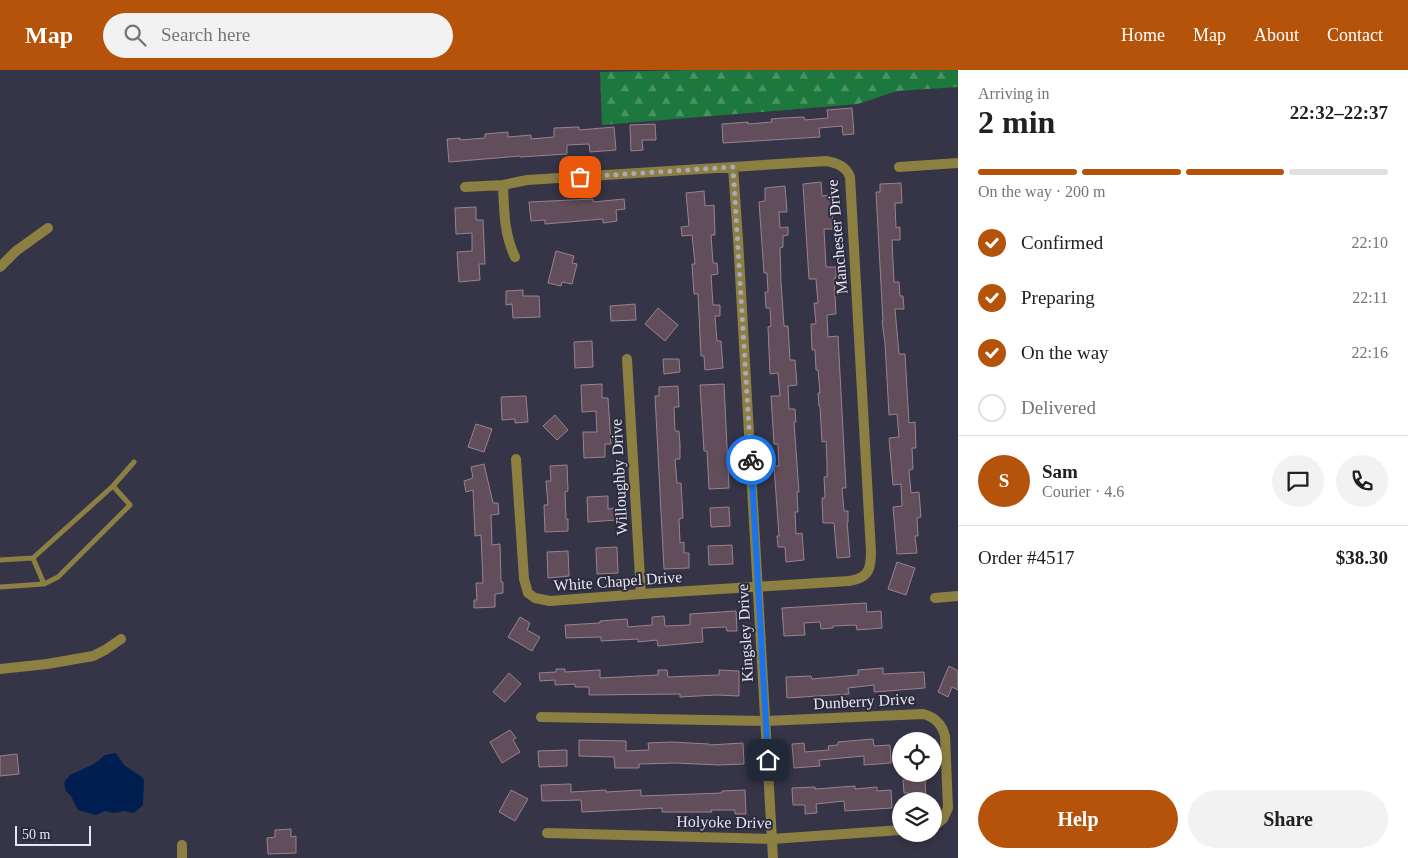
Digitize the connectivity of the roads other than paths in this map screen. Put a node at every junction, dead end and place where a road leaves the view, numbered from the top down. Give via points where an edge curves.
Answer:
1 (958, 163) edge
2 (733, 167) junction
3 (899, 167) dead end
4 (503, 185) junction
5 (465, 187) dead end
6 (48, 228) dead end
7 (515, 257) dead end
8 (0, 267) edge
9 (627, 359) dead end
10 (516, 459) dead end
11 (134, 462) dead end
12 (113, 486) junction
13 (33, 558) junction
14 (0, 560) edge
15 (44, 584) junction
16 (0, 587) edge
17 (758, 587) junction
18 (641, 594) junction
19 (958, 596) edge
20 (935, 598) dead end
21 (121, 639) dead end
22 (0, 669) edge
23 (541, 717) dead end
24 (766, 721) junction
25 (942, 820) edge
26 (892, 831) edge
27 (547, 833) dead end
28 (772, 839) junction
29 (182, 845) dead end
30 (182, 858) edge
31 (772, 858) edge

1 - 3 street
2 - 4 street, Manchester Drive via 527,180
2 - 17 street, Kingsley Drive
2 - 17 street, Manchester Drive via 833,162 848,172 851,192 870,566 864,577 858,580
4 - 5 street, Manchester Drive
4 - 7 street via 507,234
6 - 8 street
9 - 18 street, Willoughby Drive
10 - 18 street, White Chapel Drive via 524,580 528,593 550,601
11 - 12 lane
12 - 13 lane
12 - 15 lane via 130,505 58,577
13 - 14 lane
13 - 15 lane
15 - 16 lane
17 - 18 street, White Chapel Drive
17 - 24 street, Kingsley Drive
19 - 20 street
21 - 22 street via 93,656
23 - 24 street
24 - 25 street, Dunberry Drive via 923,714 935,718 943,729 947,772 948,808
24 - 28 street, Kingsley Drive
26 - 28 street, Holyoke Drive
27 - 28 street, Holyoke Drive
28 - 31 street, Kingsley Drive
29 - 30 street

